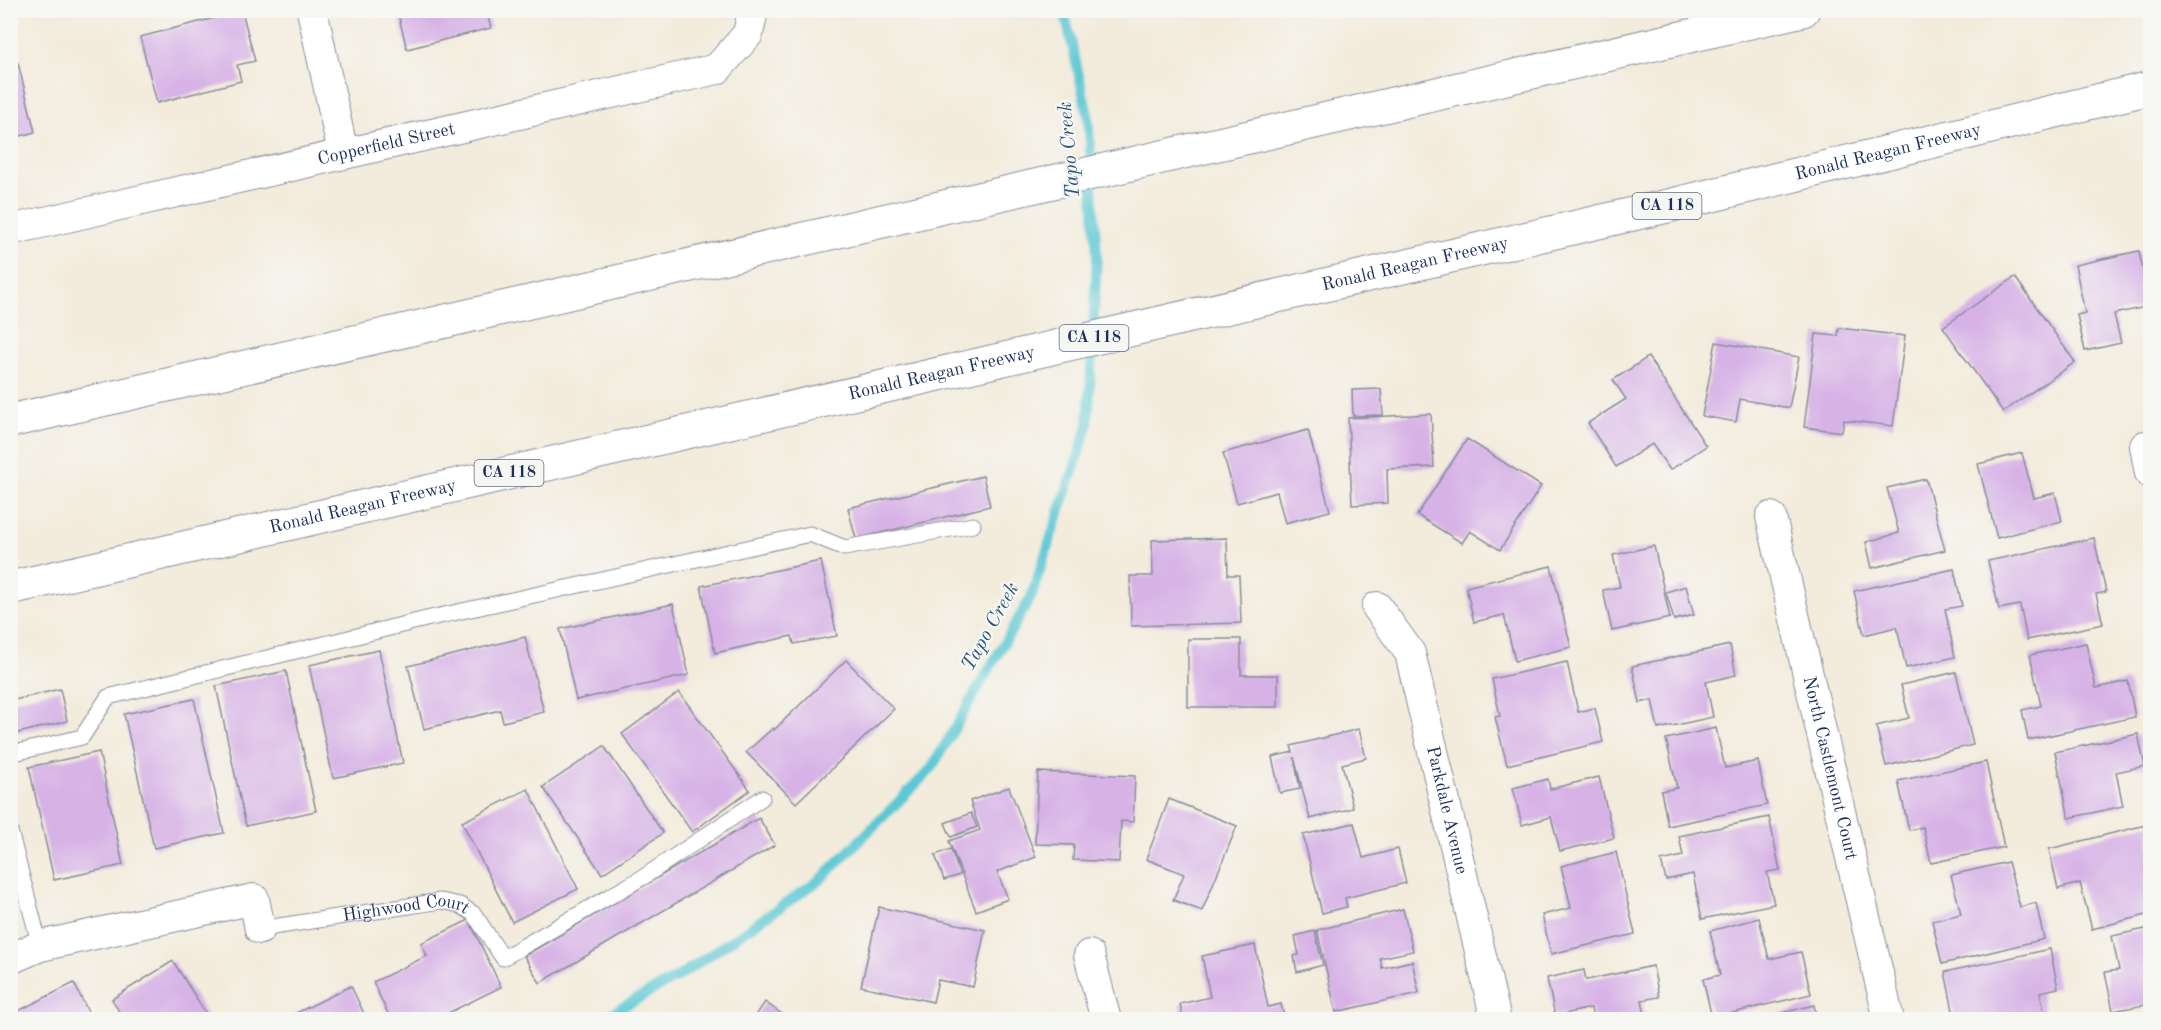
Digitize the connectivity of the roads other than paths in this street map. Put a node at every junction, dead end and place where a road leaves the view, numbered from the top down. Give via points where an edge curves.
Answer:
1 (312, 10) edge
2 (1803, 10) edge
3 (750, 22) edge
4 (2151, 88) edge
5 (343, 153) junction
6 (10, 230) edge
7 (10, 421) edge
8 (1771, 517) dead end
9 (973, 525) dead end
10 (10, 588) edge
11 (1377, 607) dead end
12 (10, 754) edge
13 (762, 798) dead end
14 (10, 831) edge
15 (261, 928) joint
16 (40, 946) junction
17 (1089, 955) dead end
18 (10, 959) edge
19 (1106, 1020) edge
20 (1496, 1020) edge
21 (1889, 1020) edge

1 - 5 street
2 - 7 highway
3 - 5 street, Copperfield Street via 717,69
4 - 10 highway, Ronald Reagan Freeway / CA 118 via 1672,205
5 - 6 street, Copperfield Street
8 - 21 street, North Castlemont Court
9 - 12 lane via 845,548 810,534 415,621 108,697 82,737
11 - 20 street, Parkdale Avenue via 1410,653
13 - 15 lane, Highwood Court via 645,876 503,958 474,914 460,905 441,902
14 - 16 lane
15 - 16 street, Highwood Court via 254,899
16 - 18 street, Highwood Court
17 - 19 street

